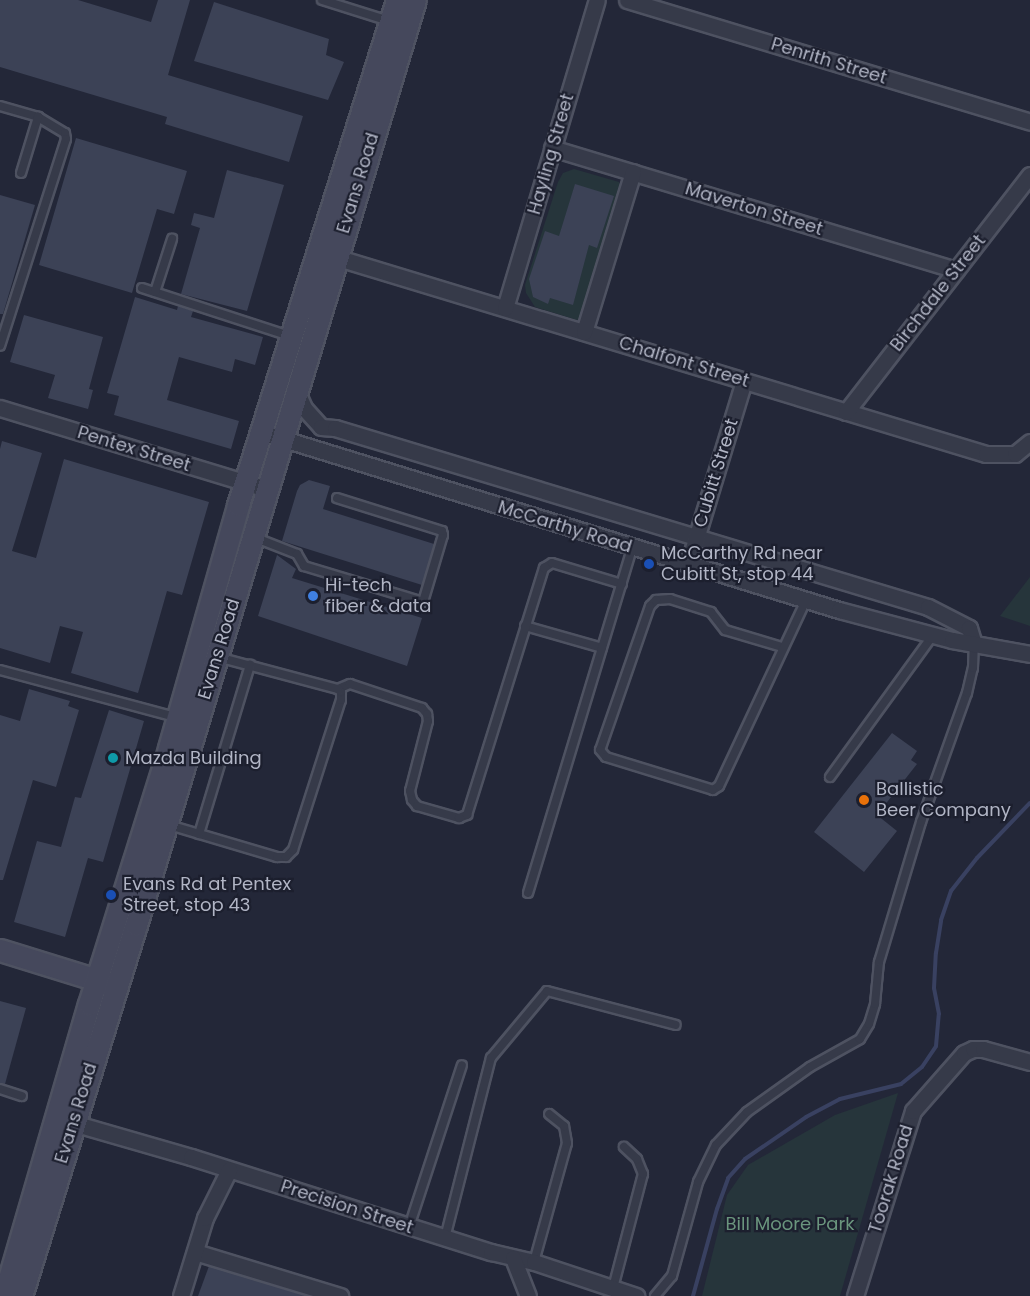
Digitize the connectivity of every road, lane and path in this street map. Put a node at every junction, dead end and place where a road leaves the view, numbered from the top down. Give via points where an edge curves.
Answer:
1 (322, 0) edge
2 (397, 0) edge
3 (415, 0) edge
4 (597, 0) edge
5 (627, 0) edge
6 (391, 21) junction
7 (0, 106) edge
8 (38, 117) junction
9 (1030, 122) edge
10 (552, 148) junction
11 (633, 172) junction
12 (21, 173) dead end
13 (1030, 175) edge
14 (172, 239) dead end
15 (335, 257) junction
16 (956, 270) junction
17 (141, 288) dead end
18 (155, 292) junction
19 (505, 308) junction
20 (584, 332) junction
21 (291, 336) junction
22 (0, 346) edge
23 (744, 381) junction
24 (297, 392) junction
25 (0, 408) edge
26 (846, 412) junction
27 (261, 432) junction
28 (283, 438) junction
29 (1030, 442) edge
30 (245, 483) junction
31 (267, 489) junction
32 (337, 498) dead end
33 (253, 537) junction
34 (697, 537) junction
35 (632, 548) junction
36 (688, 565) junction
37 (622, 584) junction
38 (806, 600) junction
39 (525, 626) junction
40 (933, 635) junction
41 (974, 644) junction
42 (782, 647) junction
43 (602, 648) junction
44 (1030, 654) edge
45 (217, 657) junction
46 (250, 665) junction
47 (0, 670) edge
48 (338, 688) junction
49 (177, 717) junction
50 (830, 777) dead end
51 (166, 824) junction
52 (199, 834) junction
53 (528, 893) dead end
54 (0, 950) edge
55 (107, 983) junction
56 (676, 1025) dead end
57 (1030, 1062) edge
58 (462, 1065) dead end
59 (0, 1089) edge
60 (22, 1096) dead end
61 (549, 1114) dead end
62 (65, 1120) junction
63 (624, 1147) dead end
64 (229, 1170) junction
65 (409, 1227) junction
66 (445, 1238) junction
67 (195, 1252) junction
68 (513, 1258) junction
69 (534, 1262) junction
70 (613, 1288) junction
71 (4, 1296) edge
72 (21, 1296) edge
73 (181, 1296) edge
74 (340, 1296) edge
75 (528, 1296) edge
76 (636, 1296) edge
77 (656, 1296) edge
78 (855, 1296) edge

1 - 6 lane
2 - 6 main road, Evans Road
3 - 15 main road, Evans Road
4 - 10 street, Hayling Street
5 - 9 street, Penrith Street
6 - 21 main road, Evans Road
7 - 8 lane
8 - 12 lane
8 - 22 lane via 65,133 66,139
10 - 11 street, Maverton Street
10 - 19 street, Hayling Street
11 - 16 street, Maverton Street
11 - 20 street
13 - 16 street, Birchdale Street
14 - 18 lane
15 - 19 street, Chalfont Street
15 - 24 main road, Evans Road
16 - 26 street, Birchdale Street
17 - 18 lane
18 - 21 lane
19 - 20 street, Chalfont Street
20 - 23 street, Chalfont Street
21 - 27 main road, Evans Road
23 - 26 street, Chalfont Street
23 - 34 street, Cubitt Street
24 - 28 main road, Evans Road
24 - 34 street, McCarthy Road via 304,408 321,427
25 - 30 street, Pentex Street
26 - 29 street, Chalfont Street via 995,456 1015,454
27 - 28 street, McCarthy Road
27 - 30 main road, Evans Road
28 - 31 main road, Evans Road
28 - 35 street, McCarthy Road
30 - 31 street, Pentex Street
30 - 49 main road, Evans Road
31 - 33 main road, Evans Road
32 - 33 lane via 442,531 423,602 304,566 297,554
33 - 45 main road, Evans Road
34 - 36 street, Cubitt Street
34 - 41 street, McCarthy Road via 928,607 969,628
35 - 36 street, McCarthy Road
35 - 37 lane
36 - 38 street, McCarthy Road
37 - 39 lane via 552,563 547,565
37 - 43 lane
38 - 40 street, McCarthy Road
38 - 42 lane
39 - 43 lane
39 - 48 lane via 467,815 459,818 417,806 412,800 410,790 428,722 422,708 350,684
40 - 41 street, McCarthy Road
40 - 50 lane
41 - 44 street, McCarthy Road
41 - 77 lane via 967,693 879,962 869,1024 860,1039 810,1067 747,1112 716,1146 698,1182 672,1276
42 - 42 lane via 713,790 606,757 600,750 650,606 657,600 670,599 711,612 725,630
43 - 53 lane
45 - 46 lane
45 - 51 main road, Evans Road
46 - 48 lane
46 - 52 lane
47 - 49 lane
48 - 52 lane via 341,700 293,850 277,857
49 - 55 main road, Evans Road
51 - 52 lane
51 - 55 main road, Evans Road
54 - 55 main road
55 - 62 main road, Evans Road
56 - 66 lane via 547,991 491,1058
57 - 78 street, Toorak Road via 983,1048 973,1049 964,1053 913,1111
58 - 65 lane
59 - 60 lane
61 - 69 lane via 564,1126 567,1143
62 - 64 street, Precision Street
62 - 71 main road, Evans Road
62 - 72 main road, Evans Road
63 - 70 lane via 637,1159 643,1174
64 - 65 street, Precision Street
64 - 67 street via 205,1218
65 - 66 street, Precision Street
66 - 68 street, Precision Street
67 - 73 street
67 - 74 street
68 - 69 street, Precision Street
68 - 75 street
69 - 70 street, Precision Street
70 - 76 street, Precision Street

